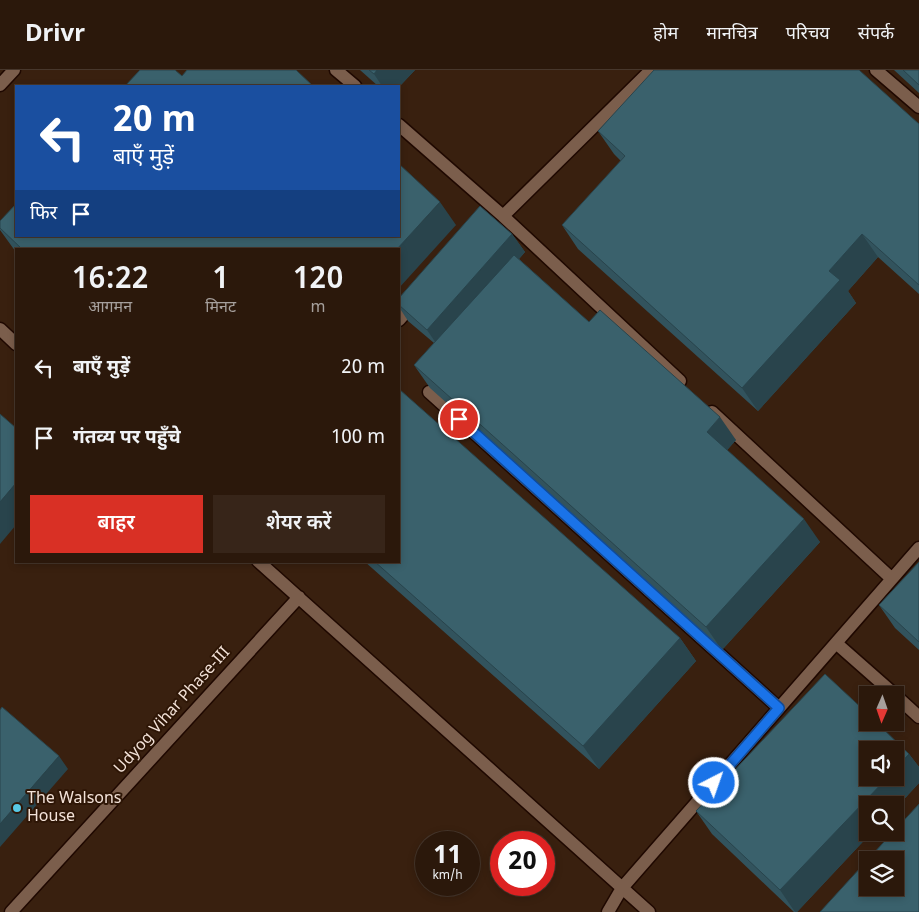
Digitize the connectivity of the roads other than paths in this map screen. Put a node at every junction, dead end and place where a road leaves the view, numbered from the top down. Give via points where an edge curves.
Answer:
1 (14, 70) edge
2 (336, 70) edge
3 (652, 70) edge
4 (876, 70) edge
5 (0, 85) edge
6 (353, 85) edge
7 (919, 108) edge
8 (400, 126) edge
9 (503, 216) junction
10 (423, 292) edge
11 (400, 319) edge
12 (0, 329) edge
13 (15, 343) edge
14 (689, 390) edge
15 (429, 392) edge
16 (704, 404) edge
17 (919, 548) edge
18 (260, 563) edge
19 (892, 579) junction
20 (299, 597) junction
21 (836, 643) junction
22 (885, 686) edge
23 (904, 703) edge
24 (779, 708) junction
25 (919, 717) edge
26 (622, 888) junction
27 (11, 912) edge
28 (608, 912) edge
29 (649, 912) edge

1 - 5 lane
2 - 6 lane
3 - 9 lane
4 - 7 lane
8 - 9 lane
9 - 14 lane
10 - 11 lane
12 - 13 lane
15 - 24 lane
16 - 19 lane
17 - 19 lane
18 - 20 lane
19 - 21 lane
20 - 26 lane
20 - 27 lane, Udyog Vihar Phase-III
21 - 22 lane
21 - 24 lane
23 - 25 lane
24 - 26 lane
26 - 28 lane
26 - 29 lane

